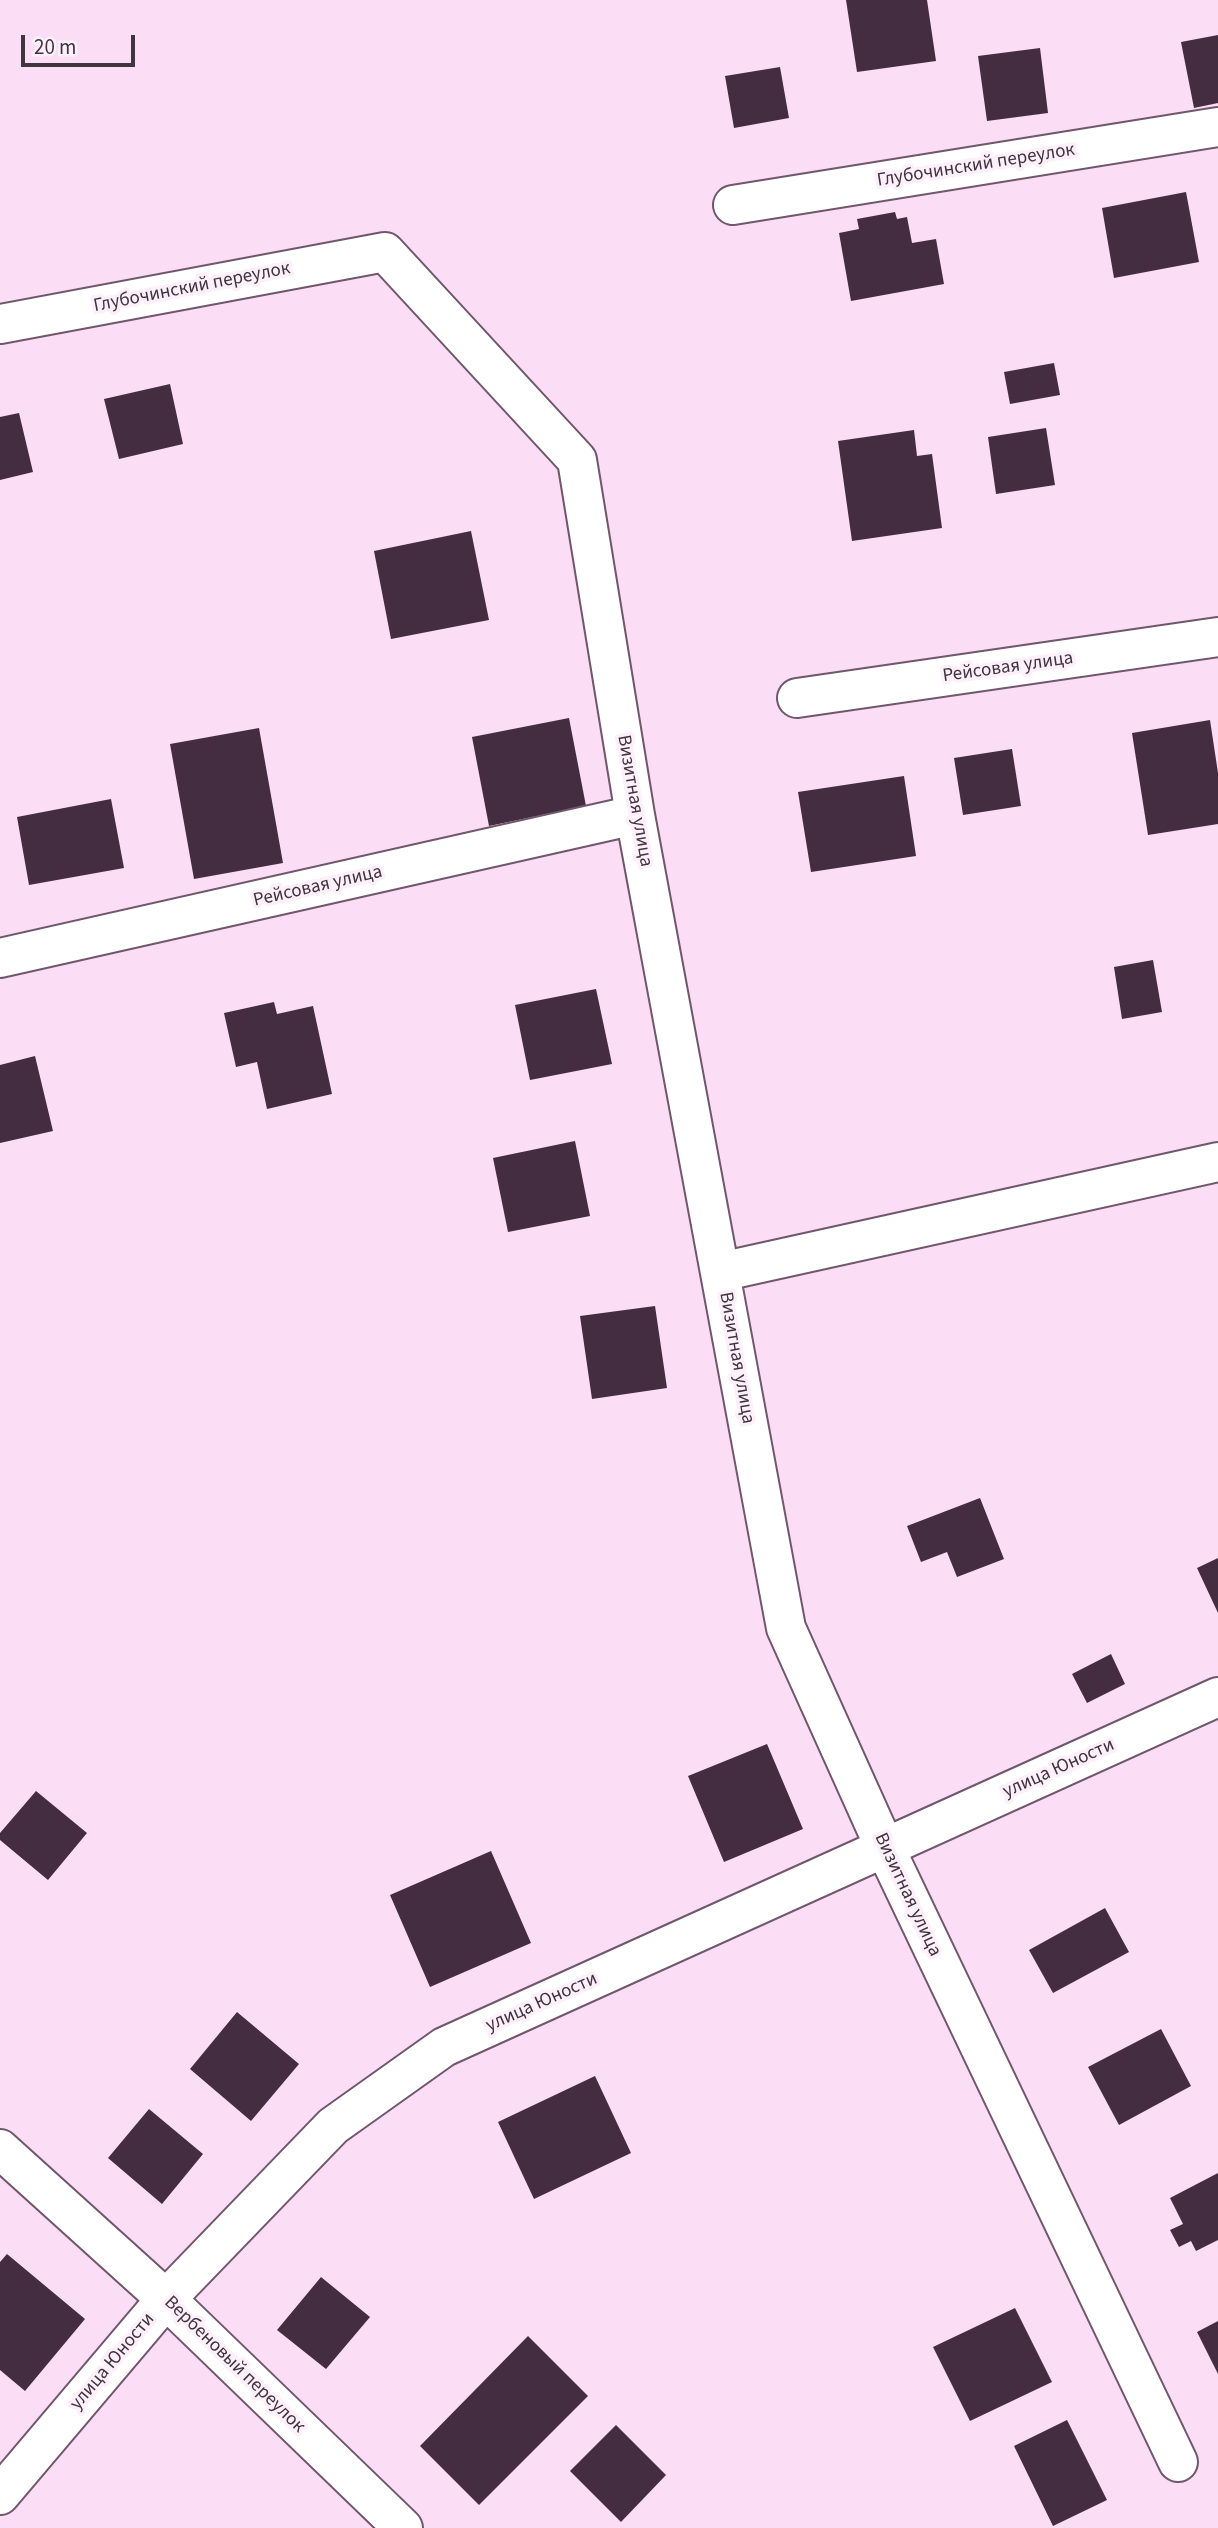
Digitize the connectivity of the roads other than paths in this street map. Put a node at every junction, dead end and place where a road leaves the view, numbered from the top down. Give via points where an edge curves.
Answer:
1 (1218, 127) edge
2 (733, 205) dead end
3 (385, 252) joint
4 (0, 324) edge
5 (1218, 637) edge
6 (797, 698) dead end
7 (635, 815) junction
8 (0, 958) edge
9 (1218, 1163) edge
10 (720, 1272) junction
11 (1218, 1697) edge
12 (885, 1848) junction
13 (0, 2149) edge
14 (166, 2299) junction
15 (1178, 2462) dead end
16 (0, 2496) edge
17 (403, 2528) edge

1 - 2 street, Глубочинский переулок
3 - 4 street, Глубочинский переулок
3 - 7 street, Визитная улица via 577,460
5 - 6 street, Рейсовая улица
7 - 8 street, Рейсовая улица
7 - 10 street, Визитная улица
9 - 10 street
10 - 12 street, Визитная улица via 786,1628
11 - 12 street, улица Юности
12 - 14 street, улица Юности via 444,2048 333,2126
12 - 15 street, Визитная улица
13 - 14 street, Вербеновый переулок
14 - 16 street, улица Юности
14 - 17 street, Вербеновый переулок

